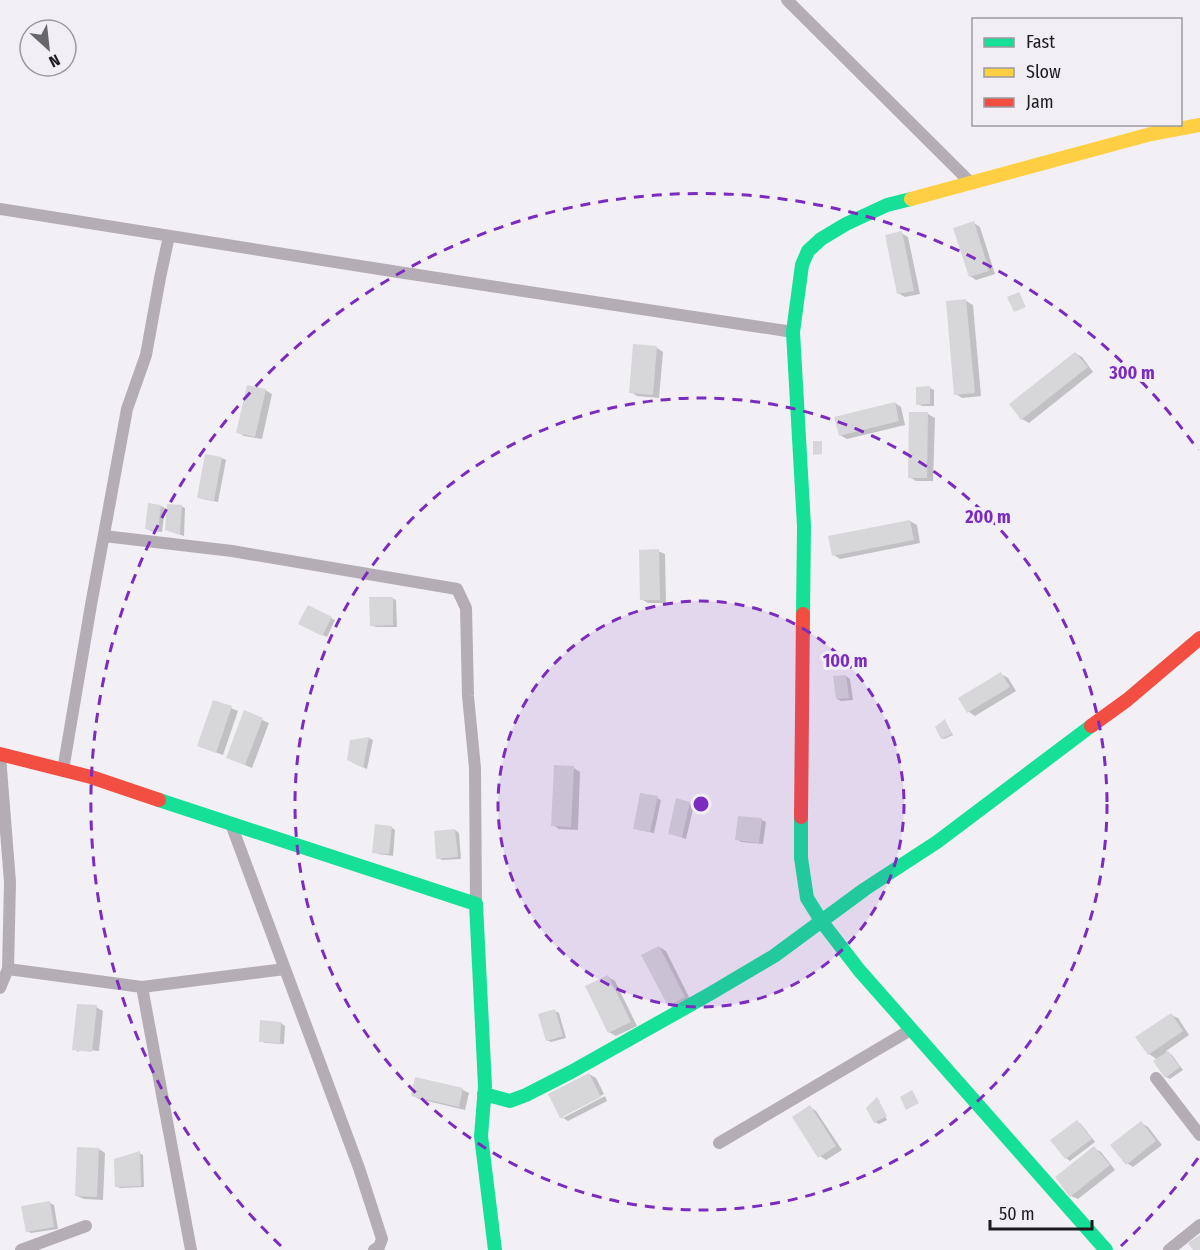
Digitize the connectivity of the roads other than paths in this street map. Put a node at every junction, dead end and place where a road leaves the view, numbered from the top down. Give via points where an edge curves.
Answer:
1 (787, 0) edge
2 (1200, 125) edge
3 (970, 182) junction
4 (2, 211) edge
5 (169, 236) junction
6 (793, 332) junction
7 (104, 536) junction
8 (1200, 638) edge
9 (0, 755) edge
10 (63, 770) junction
11 (231, 824) junction
12 (476, 904) junction
13 (822, 922) junction
14 (8, 969) junction
15 (285, 969) junction
16 (1, 984) edge
17 (142, 987) junction
18 (912, 1029) junction
19 (1156, 1078) dead end
20 (484, 1094) junction
21 (1200, 1135) edge
22 (719, 1143) dead end
23 (1200, 1225) edge
24 (86, 1226) dead end
25 (1102, 1249) edge
26 (21, 1250) edge
27 (191, 1250) edge
28 (374, 1250) edge
29 (495, 1250) edge
30 (1169, 1250) edge

1 - 3 street
2 - 3 street via 1151,134
3 - 6 street via 887,205 821,239 808,251 802,265
4 - 5 street
5 - 6 street
5 - 7 street via 146,355 127,409
6 - 13 street via 804,526 801,858 807,898
7 - 10 street
7 - 12 street via 232,551 457,589 466,608 475,768
8 - 13 street via 1127,700
9 - 10 street
9 - 14 street via 10,882
10 - 11 street
11 - 12 street
11 - 15 street
12 - 20 street
13 - 18 street
13 - 20 street via 774,956 572,1072 510,1101
14 - 16 street
14 - 17 street
15 - 17 street
15 - 28 street via 380,1230 381,1244
17 - 27 street
18 - 22 street
18 - 25 street
19 - 21 street
20 - 29 street via 481,1136
23 - 30 street
24 - 26 street

